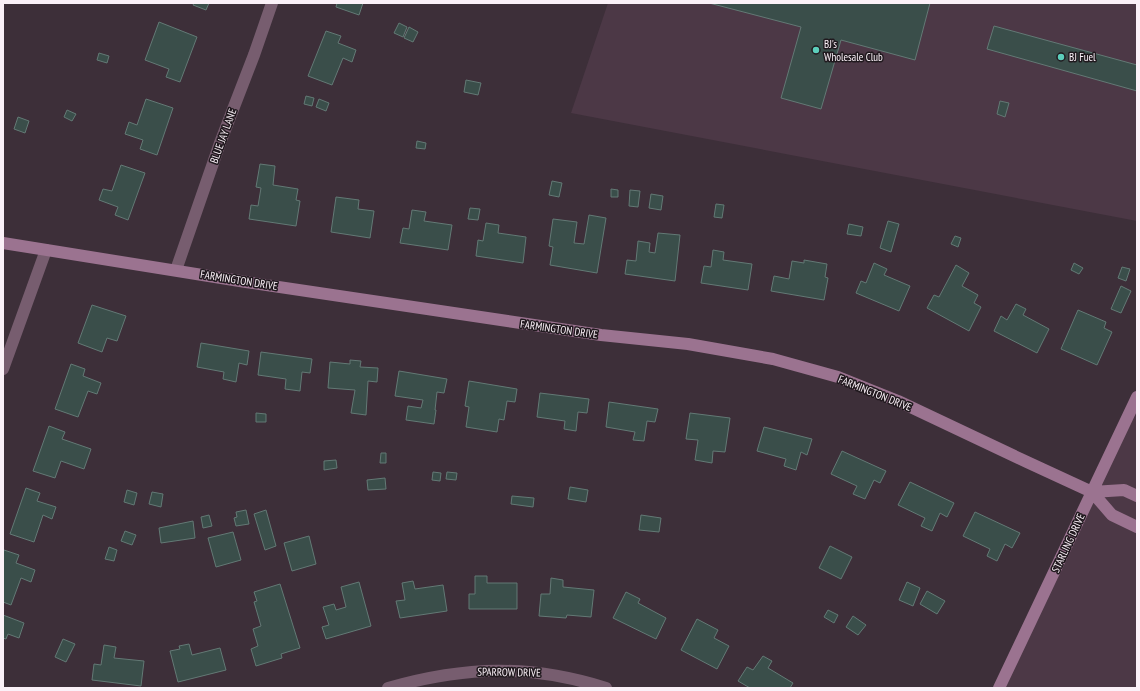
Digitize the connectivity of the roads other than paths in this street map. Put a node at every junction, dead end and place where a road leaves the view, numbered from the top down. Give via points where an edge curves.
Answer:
1 (272, 3) edge
2 (3, 243) edge
3 (46, 250) junction
4 (176, 270) junction
5 (3, 369) edge
6 (1137, 398) edge
7 (1092, 492) junction
8 (1137, 496) edge
9 (1137, 527) edge
10 (388, 688) edge
11 (606, 688) edge
12 (999, 688) edge

1 - 4 street, BLUE JAY LANE
2 - 3 street, FARMINGTON DRIVE
3 - 4 street, FARMINGTON DRIVE
3 - 5 street
4 - 7 street, FARMINGTON DRIVE via 601,335 688,344 773,359 838,377 898,401
6 - 7 street, STARLING DRIVE
7 - 8 street via 1124,490
7 - 9 street via 1112,516
7 - 12 street, STARLING DRIVE
10 - 11 street, SPARROW DRIVE via 461,672 496,670 547,673

